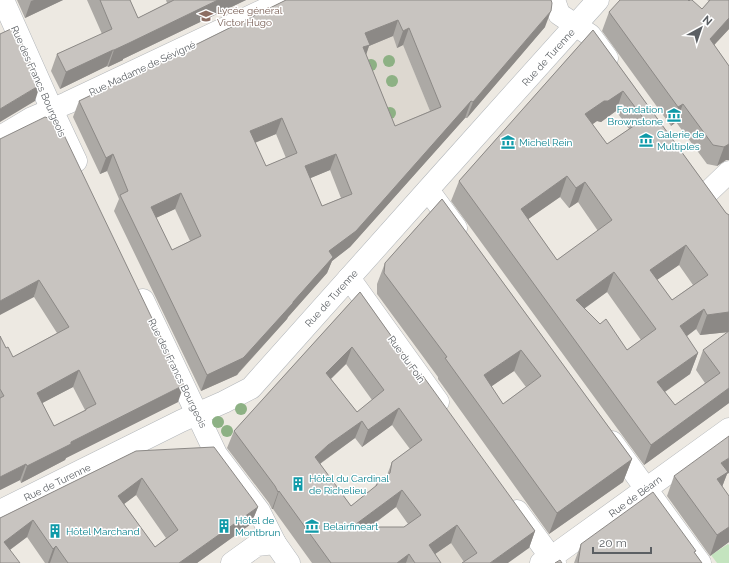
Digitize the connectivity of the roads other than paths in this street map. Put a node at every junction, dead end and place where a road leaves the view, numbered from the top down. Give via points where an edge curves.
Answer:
1 (3, 0) edge
2 (285, 0) edge
3 (554, 0) edge
4 (598, 0) edge
5 (576, 25) junction
6 (618, 73) edge
7 (52, 110) junction
8 (0, 137) edge
9 (729, 172) edge
10 (84, 177) edge
11 (428, 190) junction
12 (718, 211) edge
13 (468, 245) edge
14 (349, 278) junction
15 (135, 284) edge
16 (198, 413) junction
17 (448, 416) edge
18 (599, 424) edge
19 (729, 429) edge
20 (646, 489) junction
21 (504, 492) edge
22 (0, 511) edge
23 (275, 544) junction
24 (548, 561) edge
25 (232, 563) edge
26 (289, 563) edge
27 (700, 563) edge

1 - 7 street, Rue des Francs Bourgeois
2 - 7 street, Rue Madame de Sévigné
3 - 5 street via 559,14
4 - 5 street, Rue de Turenne
5 - 6 street via 590,35
5 - 11 street, Rue de Turenne
7 - 8 street, Rue Madame de Sévigné via 32,118
7 - 10 street, Rue des Francs Bourgeois
9 - 12 street via 701,186
11 - 13 street
11 - 14 street, Rue de Turenne
14 - 16 street, Rue de Turenne via 251,388
14 - 17 street, Rue du Foin
15 - 16 street, Rue des Francs Bourgeois
16 - 22 street, Rue de Turenne
16 - 23 street, Rue des Francs Bourgeois via 216,454 259,511
18 - 20 street
19 - 20 street, Rue de Béarn
20 - 24 street, Rue de Béarn
20 - 27 street
21 - 24 street
23 - 25 street via 257,545
23 - 26 street, Rue des Francs Bourgeois

